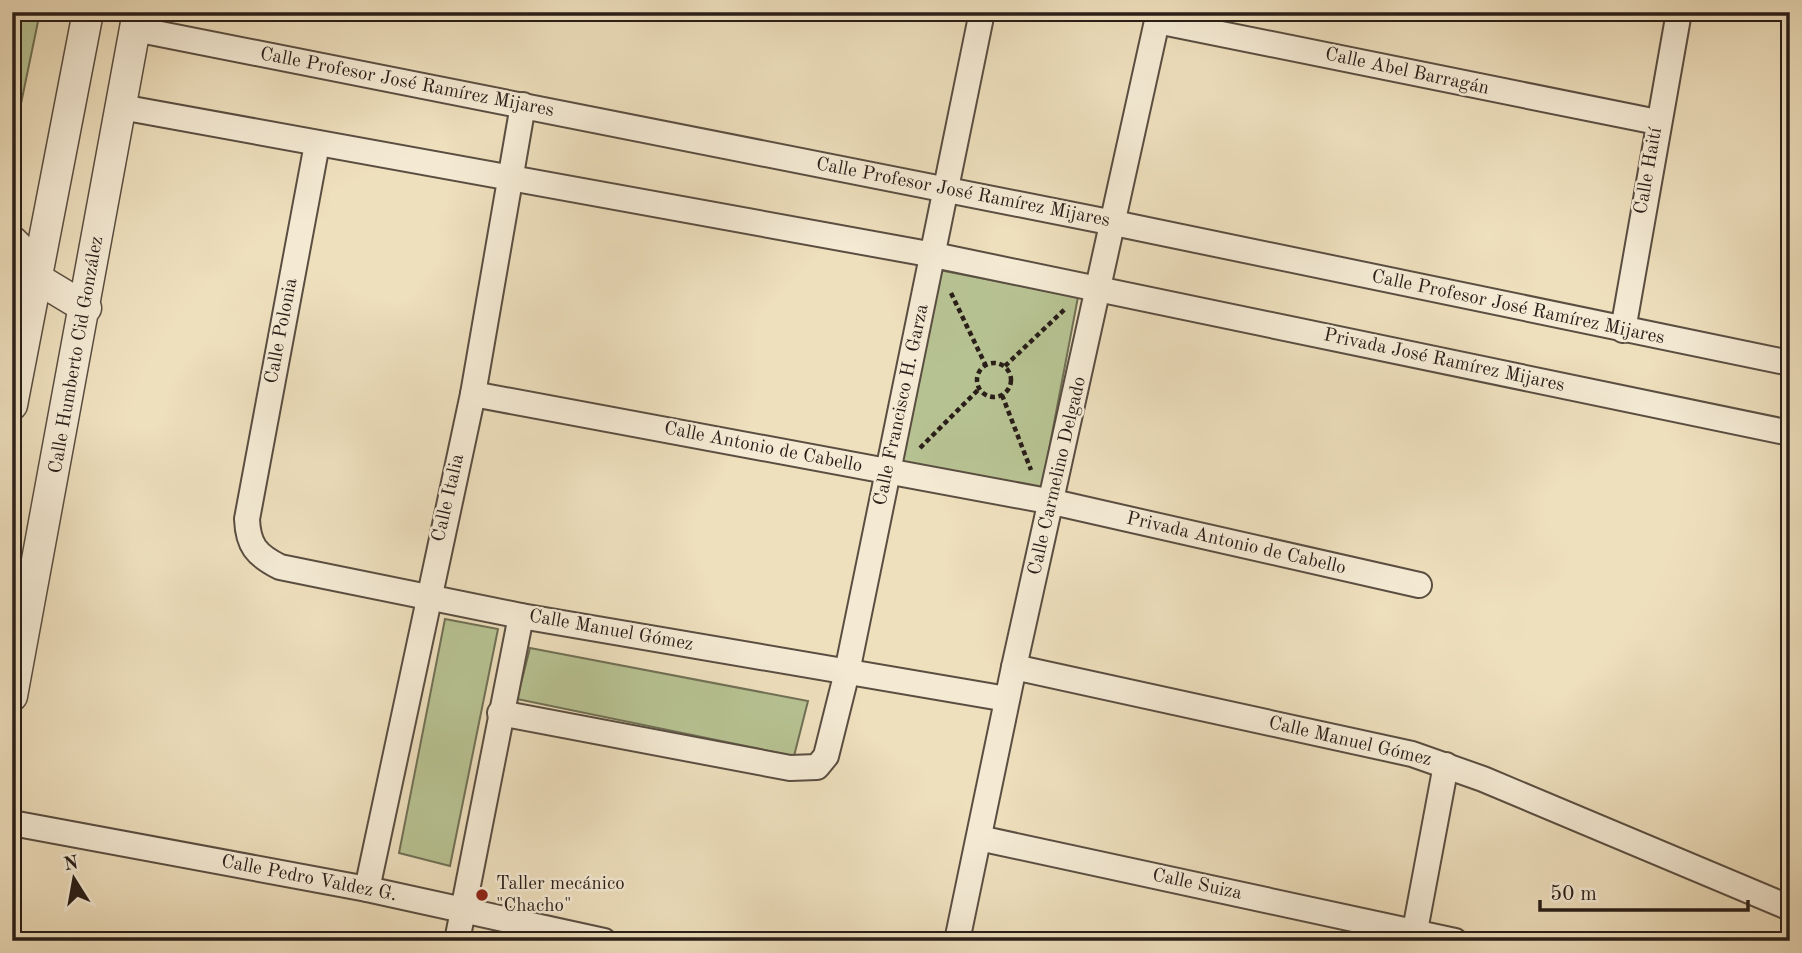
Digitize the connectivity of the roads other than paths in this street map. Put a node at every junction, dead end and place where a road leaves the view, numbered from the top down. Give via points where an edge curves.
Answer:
1 (88, 12) edge
2 (982, 12) edge
3 (1679, 12) edge
4 (1158, 16) edge
5 (136, 20) edge
6 (523, 106) junction
7 (121, 107) junction
8 (1657, 122) junction
9 (317, 144) junction
10 (510, 179) junction
11 (948, 190) junction
12 (1114, 223) junction
13 (12, 242) edge
14 (934, 255) junction
15 (25, 279) edge
16 (1100, 287) junction
17 (86, 308) junction
18 (1623, 330) junction
19 (1790, 363) edge
20 (473, 394) junction
21 (12, 405) edge
22 (1790, 433) edge
23 (889, 471) junction
24 (1053, 502) junction
25 (247, 519) joint
26 (1419, 585) dead end
27 (428, 597) junction
28 (521, 616) junction
29 (18, 638) edge
30 (1014, 667) junction
31 (847, 671) junction
32 (12, 696) edge
33 (1007, 699) junction
34 (500, 713) junction
35 (1446, 765) junction
36 (12, 823) edge
37 (979, 838) junction
38 (367, 889) junction
39 (1790, 908) edge
40 (463, 911) junction
41 (1414, 936) edge
42 (457, 941) edge
43 (604, 941) edge
44 (957, 941) edge
45 (1455, 941) edge

1 - 15 street
2 - 11 street, Calle Francisco H. Garza
3 - 8 street, Calle Haití
4 - 8 street, Calle Abel Barragán
4 - 12 street, Calle Carmelino Delgado
5 - 6 street, Calle Profesor José Ramírez Mijares
5 - 7 street, Calle Humberto Cid González
6 - 10 street, Calle Italia
6 - 11 street, Calle Profesor José Ramírez Mijares
7 - 9 street
7 - 17 street, Calle Humberto Cid González
8 - 18 street, Calle Haití
9 - 10 street
9 - 25 street, Calle Polonia
10 - 14 street
10 - 20 street, Calle Italia
11 - 12 street, Calle Profesor José Ramírez Mijares
11 - 14 street, Calle Francisco H. Garza
12 - 16 street, Calle Carmelino Delgado
12 - 18 street, Calle Profesor José Ramírez Mijares
13 - 15 street via 26,256
14 - 16 street
14 - 23 street, Calle Francisco H. Garza
15 - 17 street
15 - 21 street
16 - 22 street, Privada José Ramírez Mijares
16 - 24 street, Calle Carmelino Delgado
17 - 29 street, Calle Humberto Cid González
18 - 19 street, Calle Profesor José Ramírez Mijares
20 - 23 street, Calle Antonio de Cabello
20 - 27 street, Calle Italia
23 - 24 street, Calle Antonio de Cabello
23 - 31 street, Calle Francisco H. Garza
24 - 26 street, Privada Antonio de Cabello
24 - 30 street, Calle Carmelino Delgado
25 - 27 street, Calle Manuel Gómez via 248,540 260,557 279,567
27 - 28 street, Calle Manuel Gómez
27 - 38 street, Calle Italia
28 - 31 street, Calle Manuel Gómez
28 - 34 street
29 - 32 street, Calle Humberto Cid González
30 - 33 street, Calle Carmelino Delgado
30 - 35 street, Calle Manuel Gómez
31 - 33 street, Calle Manuel Gómez
31 - 34 street, Calle Francisco H. Garza via 826,756 817,767 790,768
33 - 37 street, Calle Carmelino Delgado
34 - 40 street
35 - 39 street, Calle Manuel Gómez
35 - 41 street
36 - 38 street, Calle Pedro Valdez G.
37 - 41 street, Calle Suiza
37 - 44 street, Calle Carmelino Delgado
38 - 40 street, Calle Pedro Valdez G.
40 - 42 street
40 - 43 street, Calle Pedro Valdez G.
41 - 45 street, Calle Suiza

